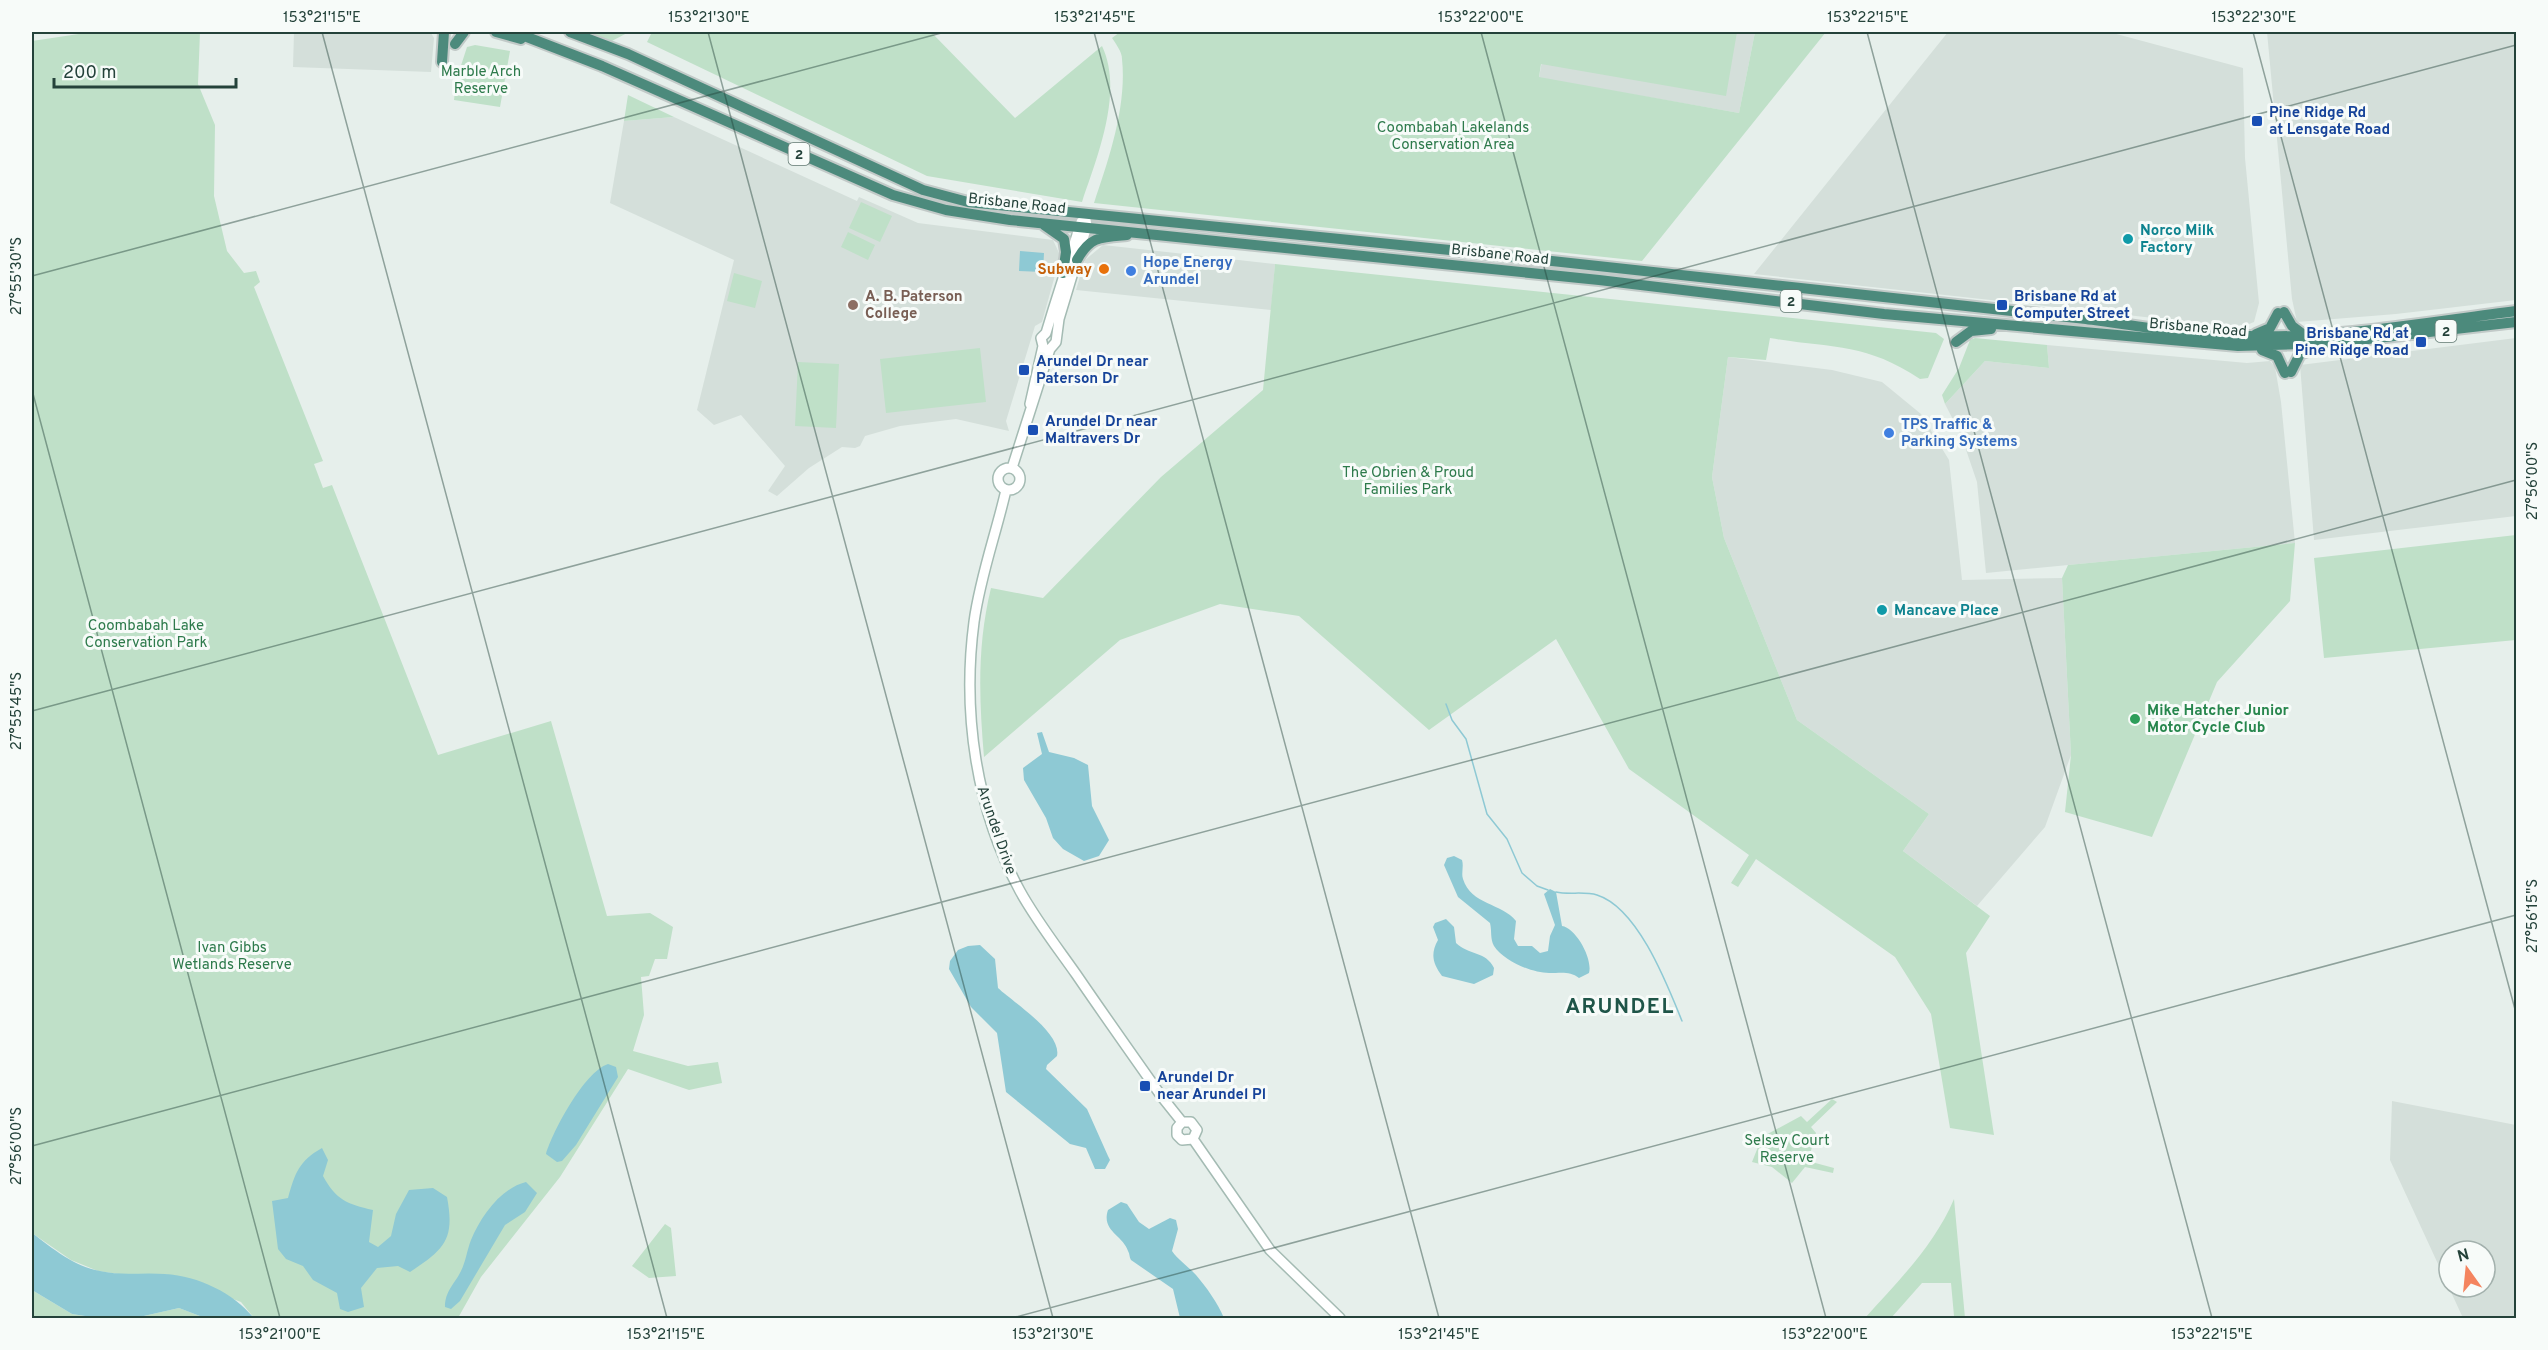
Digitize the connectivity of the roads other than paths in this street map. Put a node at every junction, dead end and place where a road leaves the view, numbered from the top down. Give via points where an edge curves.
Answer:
1 (444, 32) edge
2 (464, 32) edge
3 (496, 32) edge
4 (514, 32) edge
5 (570, 32) edge
6 (455, 44) dead end
7 (576, 55) junction
8 (442, 62) dead end
9 (1085, 214) junction
10 (1031, 220) junction
11 (1083, 226) junction
12 (1149, 232) junction
13 (1077, 260) junction
14 (1064, 281) junction
15 (2517, 311) edge
16 (2517, 322) edge
17 (2042, 328) junction
18 (1046, 333) junction
19 (2304, 335) junction
20 (1056, 336) junction
21 (1956, 342) dead end
22 (2252, 342) junction
23 (2333, 344) junction
24 (1047, 347) junction
25 (1012, 468) junction
26 (1006, 490) junction
27 (1182, 1122) junction
28 (1193, 1139) junction
29 (1340, 1318) edge

1 - 8 highway
2 - 6 highway
3 - 7 highway
4 - 7 highway, Brisbane Road / 2
5 - 9 highway, Brisbane Road / 2 via 628,54 923,190 968,202
7 - 10 highway, Brisbane Road / 2 via 893,195 946,210
9 - 11 main road
9 - 22 highway, Brisbane Road / 2 via 2086,319
10 - 11 highway, Brisbane Road / 2
10 - 14 highway via 1050,227 1064,239
11 - 12 highway, Brisbane Road / 2
11 - 13 main road
11 - 14 main road
12 - 13 highway via 1092,241 1085,245
12 - 17 highway, Brisbane Road / 2
13 - 14 main road
14 - 18 main road
14 - 20 main road
15 - 19 highway, Brisbane Road / 2
16 - 23 highway, Brisbane Road / 2
17 - 21 highway via 1977,329
17 - 22 highway, Brisbane Road / 2
18 - 20 main road
18 - 24 main road via 1041,338
19 - 22 highway, Brisbane Road / 2
19 - 22 highway via 2281,313
20 - 24 main road via 1056,342
22 - 23 highway, Brisbane Road / 2
22 - 23 highway via 2277,356 2288,373 2302,353
24 - 25 main road via 1030,392 1030,409
25 - 26 main road via 998,475
25 - 26 main road via 1019,473 1020,480 1017,487
26 - 27 main road, Arundel Drive via 982,579 970,663 972,737 989,816 1034,915
27 - 28 main road via 1191,1122 1197,1131
27 - 28 main road via 1177,1128 1178,1135 1182,1140
28 - 29 main road via 1270,1250

